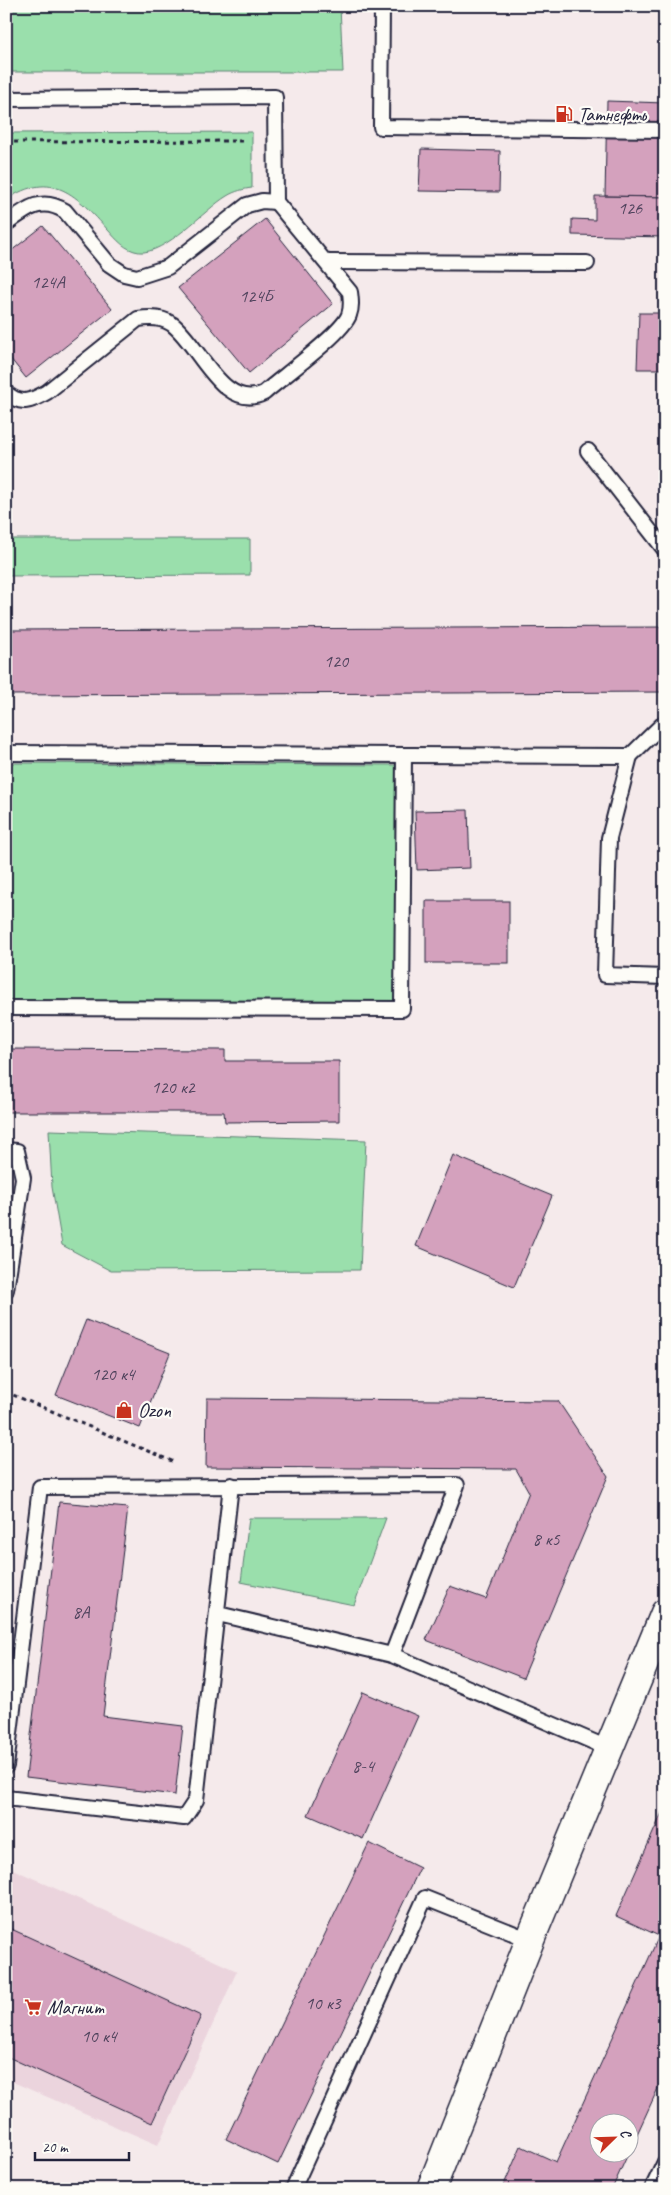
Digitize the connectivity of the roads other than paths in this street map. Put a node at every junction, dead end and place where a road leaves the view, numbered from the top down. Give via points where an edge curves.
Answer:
1 (382, 6) edge
2 (6, 99) edge
3 (665, 130) edge
4 (276, 202) junction
5 (6, 224) edge
6 (327, 262) junction
7 (587, 263) dead end
8 (6, 393) edge
9 (588, 451) dead end
10 (665, 550) edge
11 (665, 722) edge
12 (6, 753) edge
13 (404, 755) junction
14 (630, 756) junction
15 (665, 977) edge
16 (6, 1008) edge
17 (6, 1150) edge
18 (6, 1290) edge
19 (231, 1485) junction
20 (665, 1613) edge
21 (218, 1614) junction
22 (392, 1655) junction
23 (656, 1656) edge
24 (610, 1749) junction
25 (6, 1766) edge
26 (6, 1798) edge
27 (530, 1940) junction
28 (665, 2162) edge
29 (293, 2189) edge
30 (431, 2189) edge
31 (652, 2189) edge

1 - 3 lane via 381,127
2 - 4 lane via 274,97
4 - 5 lane via 247,205 168,267 136,277 124,274 110,264 65,211 56,206 48,203 29,208
4 - 6 lane
6 - 7 lane
6 - 8 lane via 350,292 352,306 349,316 339,330 264,393 246,398 233,394 172,324 151,317 138,320 31,402
9 - 10 lane
11 - 14 lane
12 - 13 lane
13 - 14 lane
13 - 16 lane via 402,1009
14 - 15 lane via 609,838 606,975
17 - 18 lane via 17,1151 23,1178
19 - 21 lane
19 - 22 lane via 458,1485
19 - 25 lane via 40,1486
20 - 23 street
21 - 22 lane
21 - 26 lane via 196,1800 184,1818
22 - 24 lane
23 - 24 street
24 - 27 street
27 - 29 lane via 425,1898
27 - 30 street
28 - 31 lane

